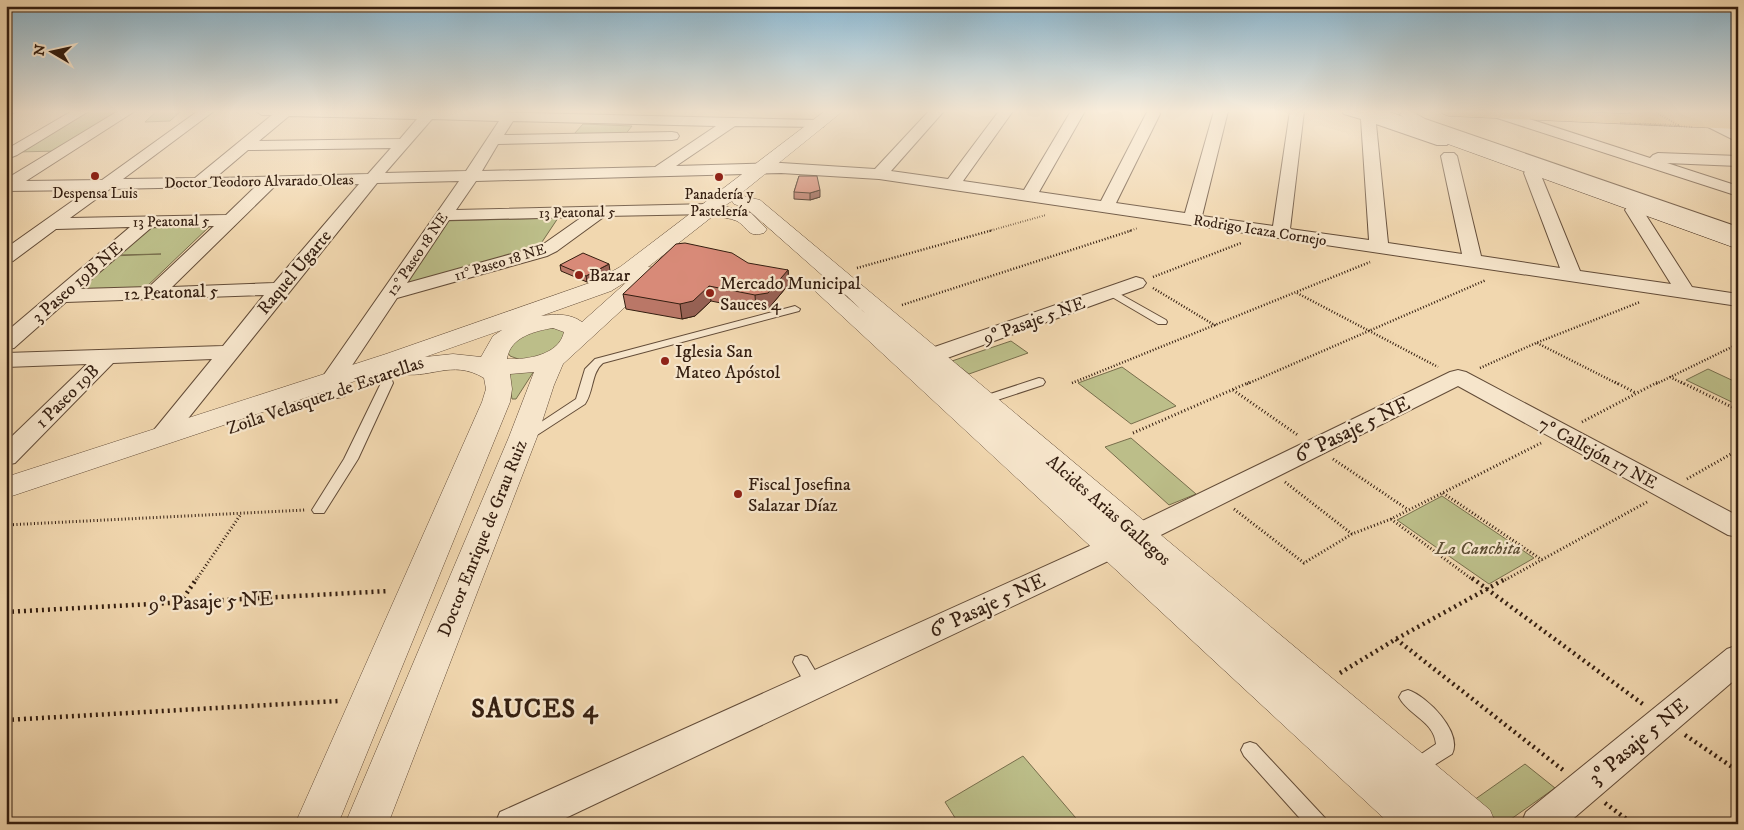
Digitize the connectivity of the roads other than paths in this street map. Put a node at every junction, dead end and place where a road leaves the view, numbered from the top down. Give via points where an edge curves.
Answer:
1 (154, 150) edge
2 (239, 150) edge
3 (397, 150) edge
4 (488, 150) edge
5 (691, 150) edge
6 (791, 150) edge
7 (797, 150) edge
8 (901, 150) edge
9 (977, 150) edge
10 (1055, 150) edge
11 (1135, 150) edge
12 (1211, 150) edge
13 (1290, 150) edge
14 (1376, 150) edge
15 (1470, 150) edge
16 (1478, 150) edge
17 (1498, 150) edge
18 (1607, 150) edge
19 (63, 151) joint
20 (9, 152) edge
21 (1449, 156) dead end
22 (1626, 156) junction
23 (1738, 161) edge
24 (771, 168) junction
25 (660, 170) junction
26 (1532, 173) junction
27 (879, 174) junction
28 (471, 176) junction
29 (372, 179) junction
30 (271, 181) junction
31 (199, 183) junction
32 (107, 184) junction
33 (952, 184) junction
34 (7, 186) edge
35 (1738, 191) edge
36 (1028, 196) junction
37 (725, 207) junction
38 (1106, 207) junction
39 (1634, 210) junction
40 (600, 212) junction
41 (444, 216) junction
42 (230, 220) junction
43 (1192, 220) junction
44 (148, 221) junction
45 (52, 224) junction
46 (1275, 232) junction
47 (1735, 233) edge
48 (1738, 247) edge
49 (1387, 249) junction
50 (6, 257) edge
51 (1473, 262) junction
52 (1574, 277) junction
53 (640, 282) junction
54 (1139, 282) road end
55 (280, 289) junction
56 (156, 292) junction
57 (1111, 292) junction
58 (1686, 293) junction
59 (390, 294) junction
60 (62, 296) junction
61 (1738, 300) edge
62 (795, 309) dead end
63 (1162, 322) dead end
64 (521, 327) junction
65 (6, 343) edge
66 (564, 351) junction
67 (227, 352) junction
68 (107, 356) junction
69 (931, 356) junction
70 (6, 360) edge
71 (488, 369) junction
72 (393, 372) junction
73 (1458, 377) joint
74 (1038, 382) dead end
75 (334, 385) junction
76 (982, 401) junction
77 (161, 436) junction
78 (524, 437) junction
79 (6, 456) edge
80 (6, 488) edge
81 (6, 504) edge
82 (319, 510) road end
83 (1738, 528) edge
84 (1126, 541) junction
85 (1738, 658) edge
86 (1408, 697) dead end
87 (1250, 750) dead end
88 (1413, 770) junction
89 (316, 824) edge
90 (366, 824) edge
91 (513, 824) edge
92 (1318, 824) edge
93 (1421, 824) edge
94 (1475, 824) edge
95 (1539, 824) edge

1 - 32 street
2 - 31 street
3 - 29 street, Raquel Ugarte
4 - 28 street, 12° Paseo 18 NE
5 - 25 street
6 - 24 street
7 - 24 street
8 - 27 street
9 - 33 street
10 - 36 street
11 - 38 street
12 - 43 street
13 - 46 street
14 - 49 street
15 - 26 street
16 - 47 street via 1684,221
17 - 47 street
18 - 22 street
19 - 20 street
19 - 34 street
21 - 51 street
22 - 23 street
22 - 35 street
24 - 25 street, Doctor Teodoro Alvarado Oleas
24 - 27 street, Rodrigo Icaza Cornejo
24 - 37 street
24 - 37 street
25 - 28 street, Doctor Teodoro Alvarado Oleas
26 - 39 street
26 - 52 street
27 - 33 street, Rodrigo Icaza Cornejo
28 - 29 street, Doctor Teodoro Alvarado Oleas
28 - 41 street, 12° Paseo 18 NE
29 - 30 street, Doctor Teodoro Alvarado Oleas
29 - 55 street, Raquel Ugarte
30 - 31 street, Doctor Teodoro Alvarado Oleas
30 - 42 street
31 - 32 street, Doctor Teodoro Alvarado Oleas
32 - 34 street, Doctor Teodoro Alvarado Oleas
32 - 45 street
33 - 36 street, Rodrigo Icaza Cornejo
36 - 38 street, Rodrigo Icaza Cornejo
37 - 40 street, 13 Peatonal 5
37 - 53 street
37 - 69 street, Alcides Arias Gallegos via 753,204
37 - 75 street, Zoila Velasquez de Estarellas via 603,286
37 - 84 street, Alcides Arias Gallegos via 746,220
38 - 43 street, Rodrigo Icaza Cornejo
39 - 48 street
39 - 58 street
40 - 41 street, 13 Peatonal 5
40 - 59 street, 11° Paseo 18 NE via 540,252
41 - 59 street, 12° Paseo 18 NE
42 - 44 street, 13 Peatonal 5
42 - 56 street
43 - 46 street, Rodrigo Icaza Cornejo
44 - 45 street, 13 Peatonal 5
44 - 60 street, 3 Paseo 19B NE
45 - 50 street
46 - 49 street, Rodrigo Icaza Cornejo
49 - 51 street, Rodrigo Icaza Cornejo
51 - 52 street, Rodrigo Icaza Cornejo
52 - 58 street, Rodrigo Icaza Cornejo
53 - 64 street, Zoila Velasquez de Estarellas via 621,293
53 - 66 street, Doctor Enrique de Grau Ruiz
54 - 57 street, 9º Pasaje 5 NE
55 - 56 street, 12 Peatonal 5
55 - 67 street, Raquel Ugarte
56 - 60 street, 12 Peatonal 5
57 - 63 lane
57 - 69 street, 9º Pasaje 5 NE
58 - 61 street, Rodrigo Icaza Cornejo
59 - 75 street, 12° Paseo 18 NE
60 - 65 street, 3 Paseo 19B NE
62 - 78 lane via 599,361 588,372 586,394 581,401
64 - 66 street via 544,321 565,322 578,333
64 - 71 street via 496,350
64 - 72 street, Zoila Velasquez de Estarellas
66 - 71 street via 516,368
66 - 78 street, Doctor Enrique de Grau Ruiz via 541,385
67 - 68 street
67 - 77 street, Raquel Ugarte
68 - 70 street
68 - 79 street, 1 Paseo 19B
69 - 76 street, Alcides Arias Gallegos
71 - 72 street via 437,362
71 - 89 street via 499,389 496,402
72 - 75 street, Zoila Velasquez de Estarellas
72 - 82 lane via 351,459
73 - 83 street, 7º Callejón 17 NE
73 - 84 street, 6º Pasaje 5 NE
74 - 76 lane
75 - 77 street, Zoila Velasquez de Estarellas
75 - 81 street, Zoila Velasquez de Estarellas
76 - 84 street, Alcides Arias Gallegos
77 - 80 street, Zoila Velasquez de Estarellas
78 - 90 street, Doctor Enrique de Grau Ruiz
84 - 88 street, Alcides Arias Gallegos via 1316,687
84 - 91 street, 6º Pasaje 5 NE via 807,673
84 - 93 street, Alcides Arias Gallegos
85 - 95 street, 3º Pasaje 5 NE
86 - 88 lane via 1439,725 1446,737 1446,748
87 - 92 lane
88 - 94 street, Alcides Arias Gallegos

